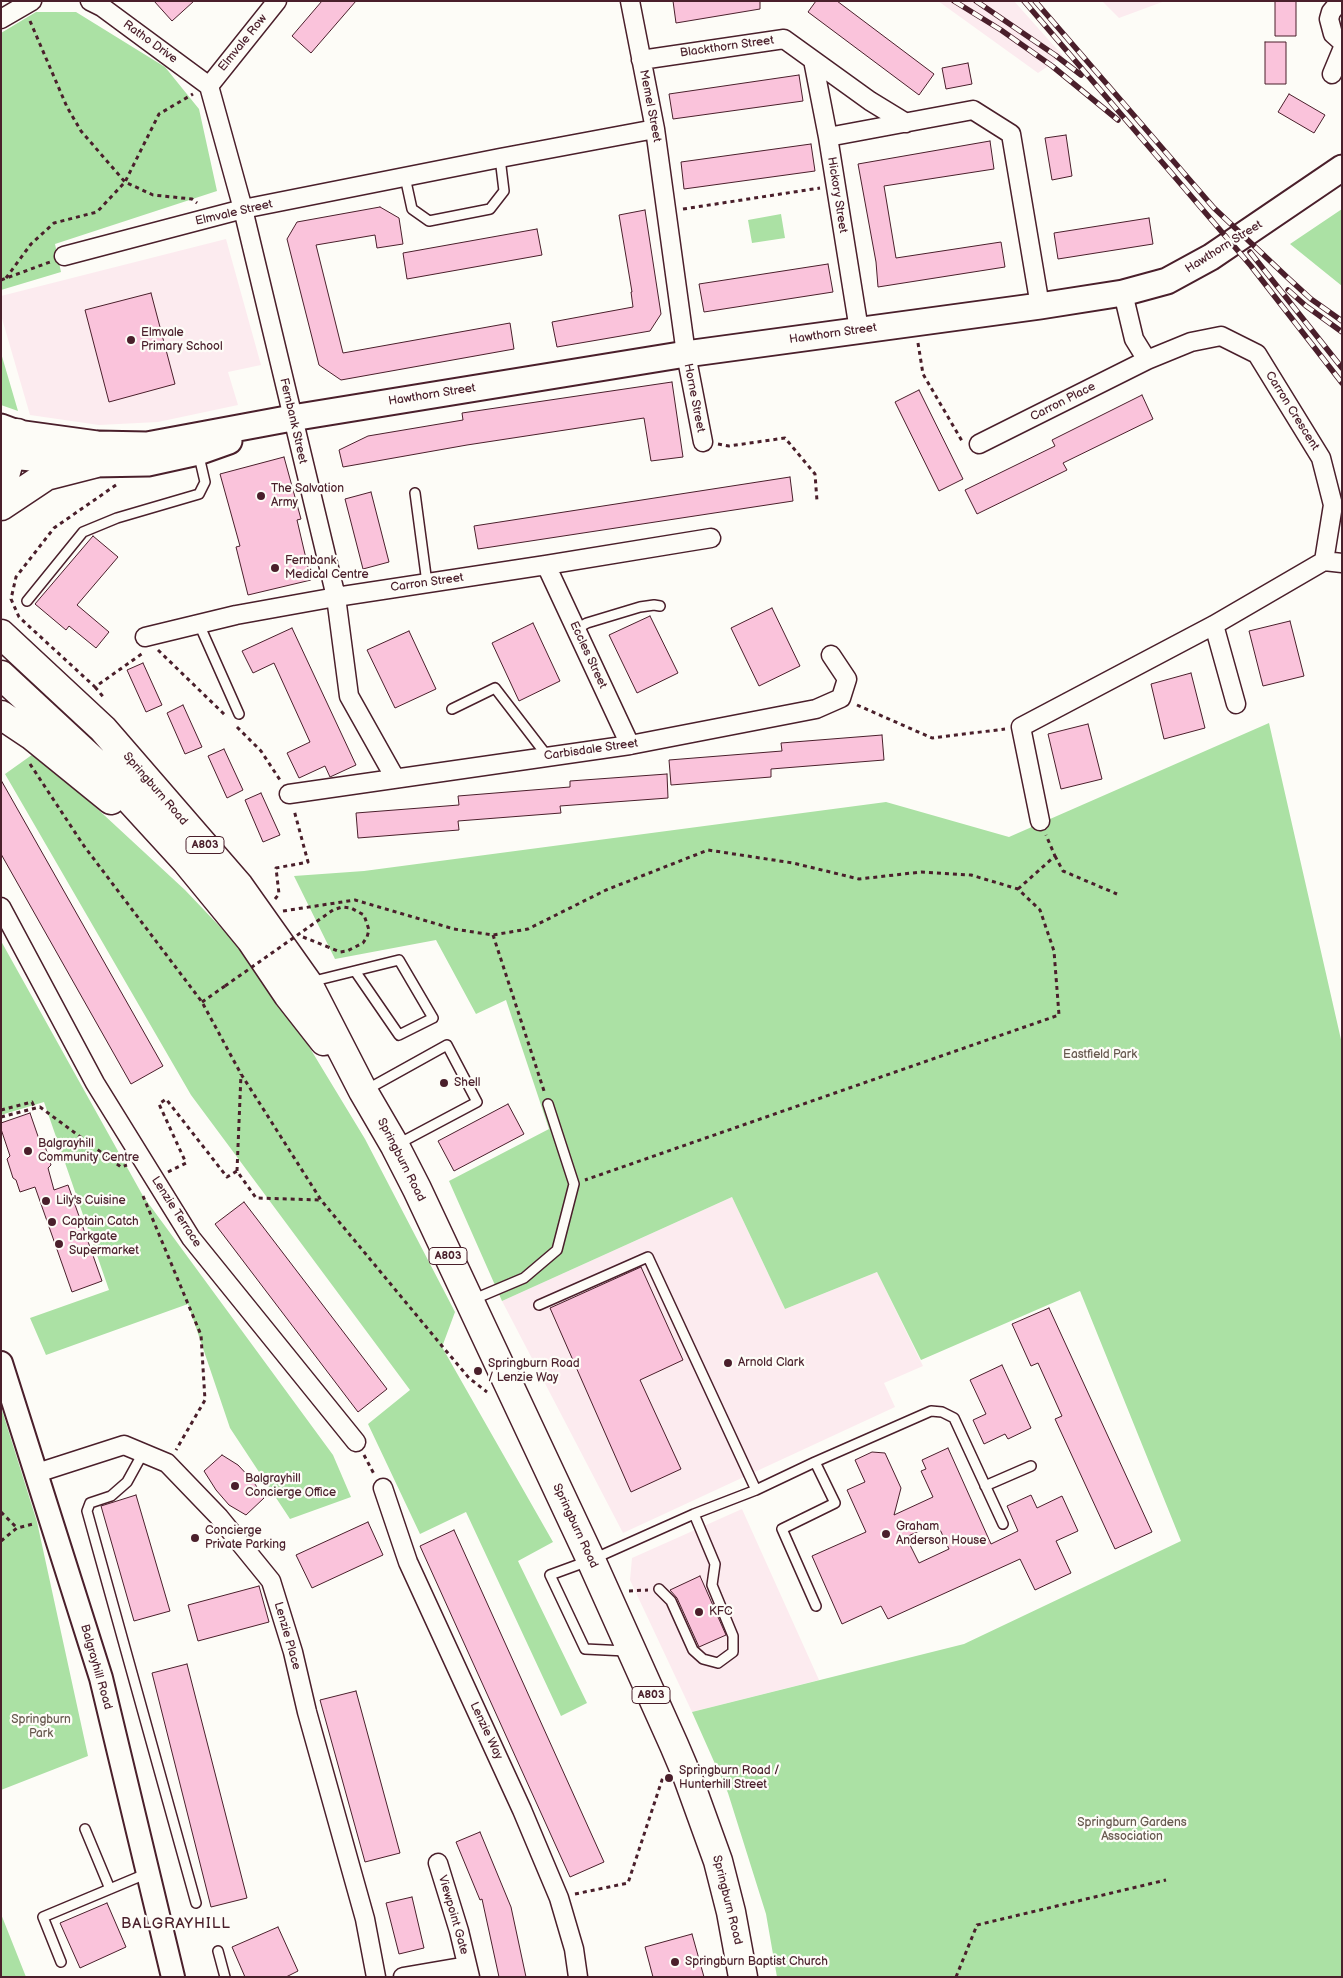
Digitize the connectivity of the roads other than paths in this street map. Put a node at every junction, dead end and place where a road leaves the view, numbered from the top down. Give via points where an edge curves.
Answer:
1 (90, 1) edge
2 (277, 1) edge
3 (630, 1) edge
4 (1336, 3) edge
5 (28, 4) edge
6 (1, 19) edge
7 (1342, 42) edge
8 (1342, 50) edge
9 (641, 60) junction
10 (813, 60) junction
11 (1332, 74) dead end
12 (209, 86) junction
13 (906, 123) junction
14 (655, 129) junction
15 (828, 137) junction
16 (500, 158) junction
17 (1342, 168) edge
18 (405, 177) junction
19 (243, 209) junction
20 (64, 256) road end
21 (1123, 293) junction
22 (1040, 306) junction
23 (858, 330) junction
24 (686, 354) junction
25 (1147, 360) junction
26 (292, 418) junction
27 (8, 442) edge
28 (703, 442) road end
29 (195, 444) junction
30 (979, 444) road end
31 (93, 464) junction
32 (1, 490) edge
33 (415, 493) dead end
34 (1, 506) edge
35 (712, 538) dead end
36 (1333, 562) edge
37 (546, 566) junction
38 (427, 583) junction
39 (336, 597) junction
40 (27, 601) dead end
41 (660, 606) dead end
42 (199, 624) junction
43 (1214, 625) junction
44 (576, 629) junction
45 (1, 634) edge
46 (149, 641) road end
47 (831, 655) dead end
48 (1, 675) edge
49 (1236, 704) dead end
50 (452, 708) dead end
51 (239, 714) dead end
52 (1, 715) edge
53 (630, 745) junction
54 (548, 756) junction
55 (395, 778) junction
56 (289, 794) road end
57 (1040, 821) road end
58 (186, 861) junction
59 (1, 907) edge
60 (355, 971) junction
61 (308, 982) junction
62 (363, 1091) junction
63 (548, 1104) road end
64 (395, 1146) junction
65 (469, 1301) junction
66 (539, 1305) dead end
67 (1, 1363) edge
68 (356, 1442) road end
69 (143, 1453) junction
70 (815, 1462) junction
71 (1031, 1466) dead end
72 (37, 1473) junction
73 (985, 1486) junction
74 (382, 1488) road end
75 (756, 1490) junction
76 (694, 1514) junction
77 (1003, 1524) dead end
78 (591, 1560) junction
79 (659, 1590) road end
80 (816, 1606) dead end
81 (632, 1651) junction
82 (85, 1829) dead end
83 (438, 1863) dead end
84 (148, 1873) junction
85 (110, 1889) junction
86 (196, 1903) dead end
87 (218, 1951) dead end
88 (61, 1962) dead end
89 (468, 1972) edge
90 (173, 1977) edge
91 (225, 1977) edge
92 (376, 1977) edge
93 (403, 1977) edge
94 (578, 1977) edge
95 (743, 1977) edge

1 - 12 street, Ratho Drive
2 - 12 street, Elmvale Row
3 - 9 street, Memel Street
4 - 7 street via 1329,19 1330,27
5 - 6 street
8 - 11 street
9 - 10 street, Blackthorn Street via 784,39
9 - 14 street, Memel Street
10 - 13 street, Blackthorn Street
10 - 15 street, Hickory Street
12 - 19 street, Fernbank Street
13 - 15 street
13 - 22 street via 974,110 1011,134
14 - 16 street, Elmvale Street
14 - 24 street, Memel Street
15 - 23 street, Hickory Street
16 - 18 street, Elmvale Street
16 - 18 lane via 504,191 490,209 429,221 412,209
17 - 21 main road, Hawthorn Street via 1212,257 1166,281
18 - 19 street, Elmvale Street
19 - 20 street, Elmvale Street
19 - 26 street, Fernbank Street
21 - 22 main road, Hawthorn Street
21 - 25 street via 1134,339
22 - 23 main road, Hawthorn Street
23 - 24 main road, Hawthorn Street
24 - 26 main road, Hawthorn Street
24 - 28 street, Horne Street
25 - 30 street, Carron Place
25 - 36 street, Carron Crescent via 1191,342 1221,336 1257,354 1321,458 1333,505
26 - 29 main road, Hawthorn Street
26 - 39 street, Fernbank Street
27 - 29 main road, Hawthorn Street
27 - 31 main road, Hawthorn Street
27 - 32 main road
29 - 31 main road, Hawthorn Street via 148,464
29 - 40 lane via 205,482 199,494 117,518 83,532
31 - 34 main road via 46,476
33 - 38 lane
35 - 37 street, Carron Street
36 - 43 street, Carron Crescent
37 - 38 street, Carron Street
37 - 44 street, Eccles Street
38 - 39 street, Carron Street
39 - 42 street, Carron Street
39 - 55 street, Fernbank Street via 349,696
41 - 44 lane via 640,607
42 - 46 street, Carron Street
42 - 51 lane
43 - 49 street
43 - 57 street, Carron Crescent via 1021,727
44 - 53 street, Eccles Street
45 - 61 main road, Springburn Road / A803 via 116,743 239,886
47 - 53 street, Carbisdale Street via 846,679 841,698 816,709
48 - 58 main road, Springburn Road / A803 via 98,765
50 - 54 lane via 495,688
52 - 58 main road via 31,735
53 - 54 street, Carbisdale Street
54 - 55 street, Carbisdale Street
55 - 56 street, Carbisdale Street
58 - 62 main road, Springburn Road / A803 via 251,940 288,995
59 - 68 street, Lenzie Terrace via 95,1083 190,1238
60 - 60 lane via 399,960 433,1018 399,1035
60 - 61 lane
61 - 62 main road, Springburn Road / A803
62 - 64 main road, Springburn Road / A803
62 - 64 lane via 447,1045 477,1102
63 - 65 lane via 574,1184 557,1250 524,1278
64 - 65 main road, Springburn Road / A803
65 - 78 main road, Springburn Road / A803
66 - 75 lane via 648,1257
67 - 72 street, Balgrayhill Road
69 - 72 street, Lenzie Place via 124,1445
69 - 86 lane via 127,1482 111,1496 90,1503 87,1512
69 - 92 street, Lenzie Place via 167,1463 271,1581 365,1919
70 - 73 lane via 931,1411 942,1412 954,1418
70 - 75 lane
70 - 80 lane via 835,1503 782,1529
71 - 73 lane
72 - 84 street, Balgrayhill Road via 101,1678
73 - 77 lane
74 - 94 street, Lenzie Way via 408,1562 559,1898 574,1949
75 - 76 lane
76 - 78 lane
76 - 79 lane via 715,1564 712,1585 734,1636 732,1652 718,1663 704,1659 693,1650 671,1601
78 - 81 main road, Springburn Road / A803
78 - 81 lane via 550,1575 585,1649
81 - 95 main road, Springburn Road / A803 via 702,1814 720,1870
82 - 85 lane
83 - 89 street, Viewpoint Gate
84 - 85 lane
84 - 90 street, Balgrayhill Road
85 - 88 lane via 43,1917
87 - 91 lane
89 - 93 street, Viewpoint Gate

